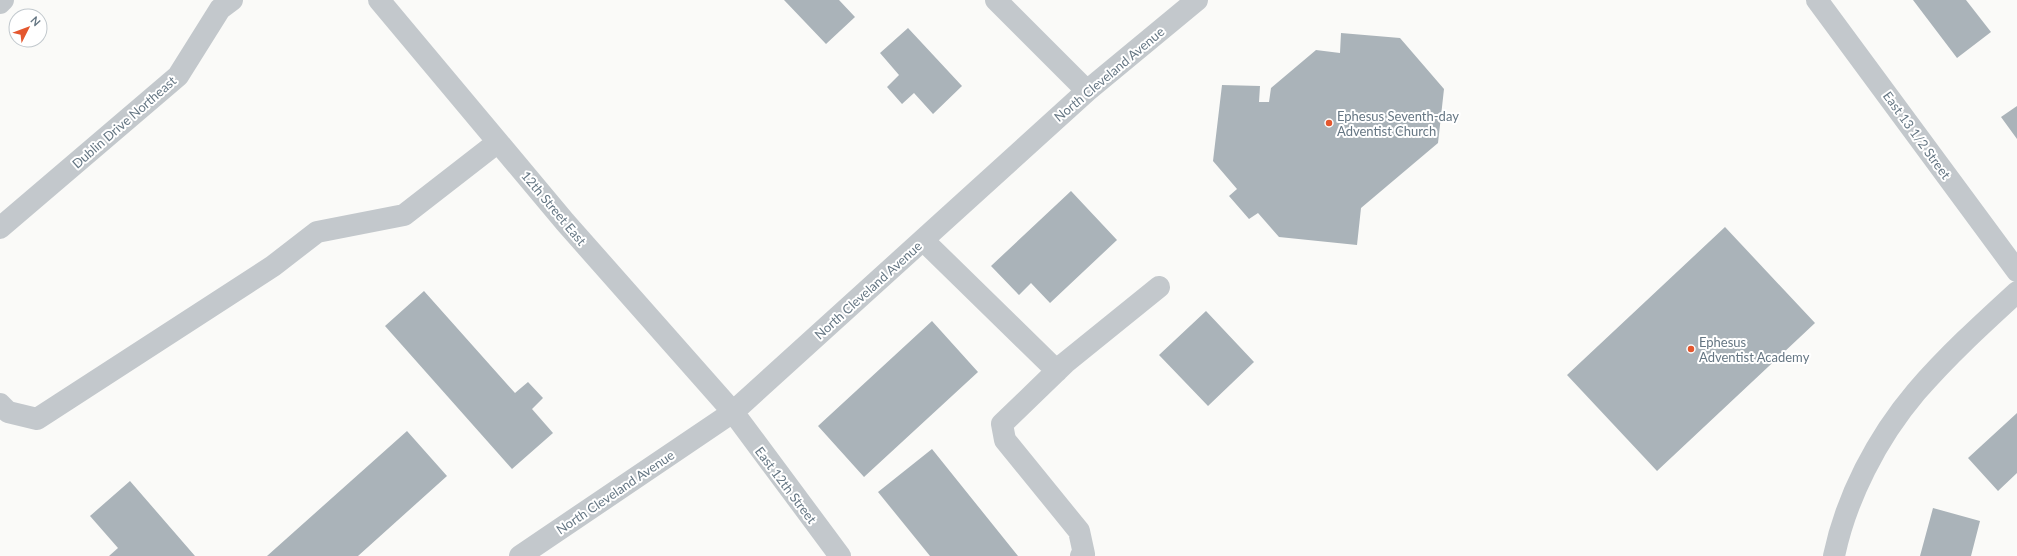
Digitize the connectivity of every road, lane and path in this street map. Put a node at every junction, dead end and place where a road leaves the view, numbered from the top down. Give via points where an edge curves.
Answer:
1 (3, 0) edge
2 (232, 0) edge
3 (379, 0) edge
4 (996, 0) edge
5 (1197, 0) edge
6 (1817, 0) edge
7 (0, 3) edge
8 (1087, 91) junction
9 (498, 142) junction
10 (0, 228) edge
11 (923, 240) junction
12 (2017, 271) edge
13 (1158, 287) dead end
14 (2017, 292) edge
15 (1057, 371) junction
16 (0, 404) edge
17 (733, 412) junction
18 (520, 556) edge
19 (840, 556) edge
20 (1081, 556) edge
21 (1834, 556) edge

1 - 7 street
2 - 10 street, Dublin Drive Northeast via 220,10 178,76
3 - 9 street, 12th Street East
4 - 8 street
5 - 8 street, North Cleveland Avenue
6 - 12 street, East 13 1/2 Street
8 - 11 street, North Cleveland Avenue
9 - 16 street via 404,215 317,232 273,266 37,419 8,412
9 - 17 street, 12th Street East
11 - 15 street
11 - 17 street, North Cleveland Avenue
13 - 15 street
14 - 21 street via 1952,352 1915,393 1886,433 1856,489
15 - 20 street via 1002,424 1005,440 1079,532 1084,554
17 - 18 street, North Cleveland Avenue
17 - 19 street, East 12th Street

